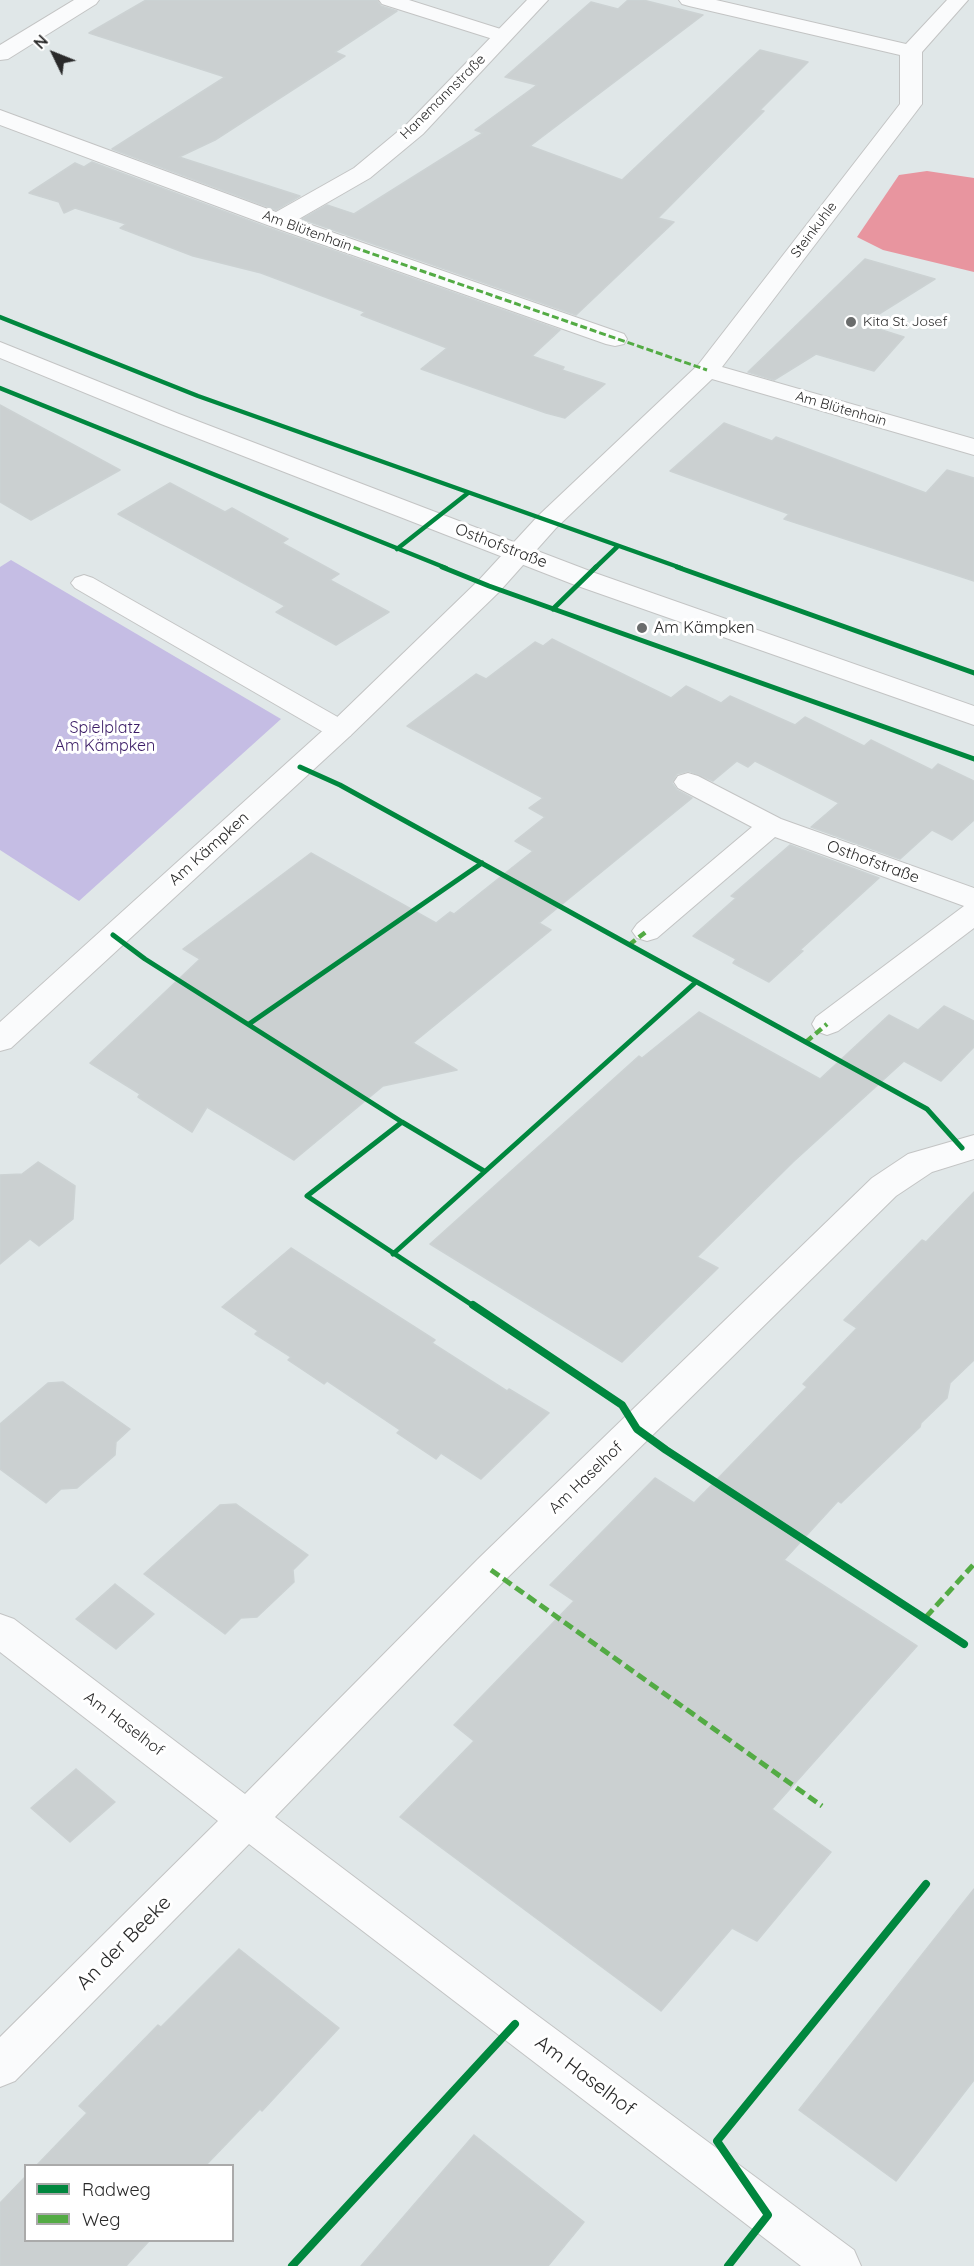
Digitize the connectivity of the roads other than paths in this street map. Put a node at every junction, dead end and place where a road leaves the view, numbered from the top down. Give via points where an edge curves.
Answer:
1 (89, 0) edge
2 (389, 0) edge
3 (538, 0) edge
4 (689, 0) edge
5 (958, 0) edge
6 (503, 36) junction
7 (911, 51) junction
8 (0, 54) edge
9 (0, 117) edge
10 (278, 221) junction
11 (615, 339) dead end
12 (0, 349) edge
13 (707, 370) junction
14 (974, 447) edge
15 (518, 553) junction
16 (84, 583) dead end
17 (974, 716) edge
18 (340, 730) junction
19 (688, 782) dead end
20 (771, 825) junction
21 (974, 899) edge
22 (974, 913) edge
23 (647, 931) dead end
24 (826, 1024) dead end
25 (0, 1041) edge
26 (974, 1147) edge
27 (0, 1630) edge
28 (248, 1818) junction
29 (0, 2067) edge
30 (838, 2266) edge

1 - 8 street
2 - 6 lane
3 - 6 street, Hanemannstraße
4 - 7 street
5 - 7 street
6 - 10 street, Hanemannstraße via 414,129 362,172
7 - 13 street, Steinkuhle via 911,104
9 - 10 street, Am Blütenhain
10 - 11 street, Am Blütenhain
12 - 15 street, Osthofstraße
13 - 14 street, Am Blütenhain
13 - 15 street, Steinkuhle
15 - 17 street, Osthofstraße
15 - 18 street, Am Kämpken
16 - 18 lane
18 - 25 street, Am Kämpken
19 - 20 lane, Osthofstraße
20 - 21 lane, Osthofstraße
20 - 23 lane
22 - 24 lane
26 - 28 street, Am Haselhof via 920,1162 884,1187 491,1570
27 - 28 street, Am Haselhof
28 - 29 street, An der Beeke
28 - 30 street, Am Haselhof

